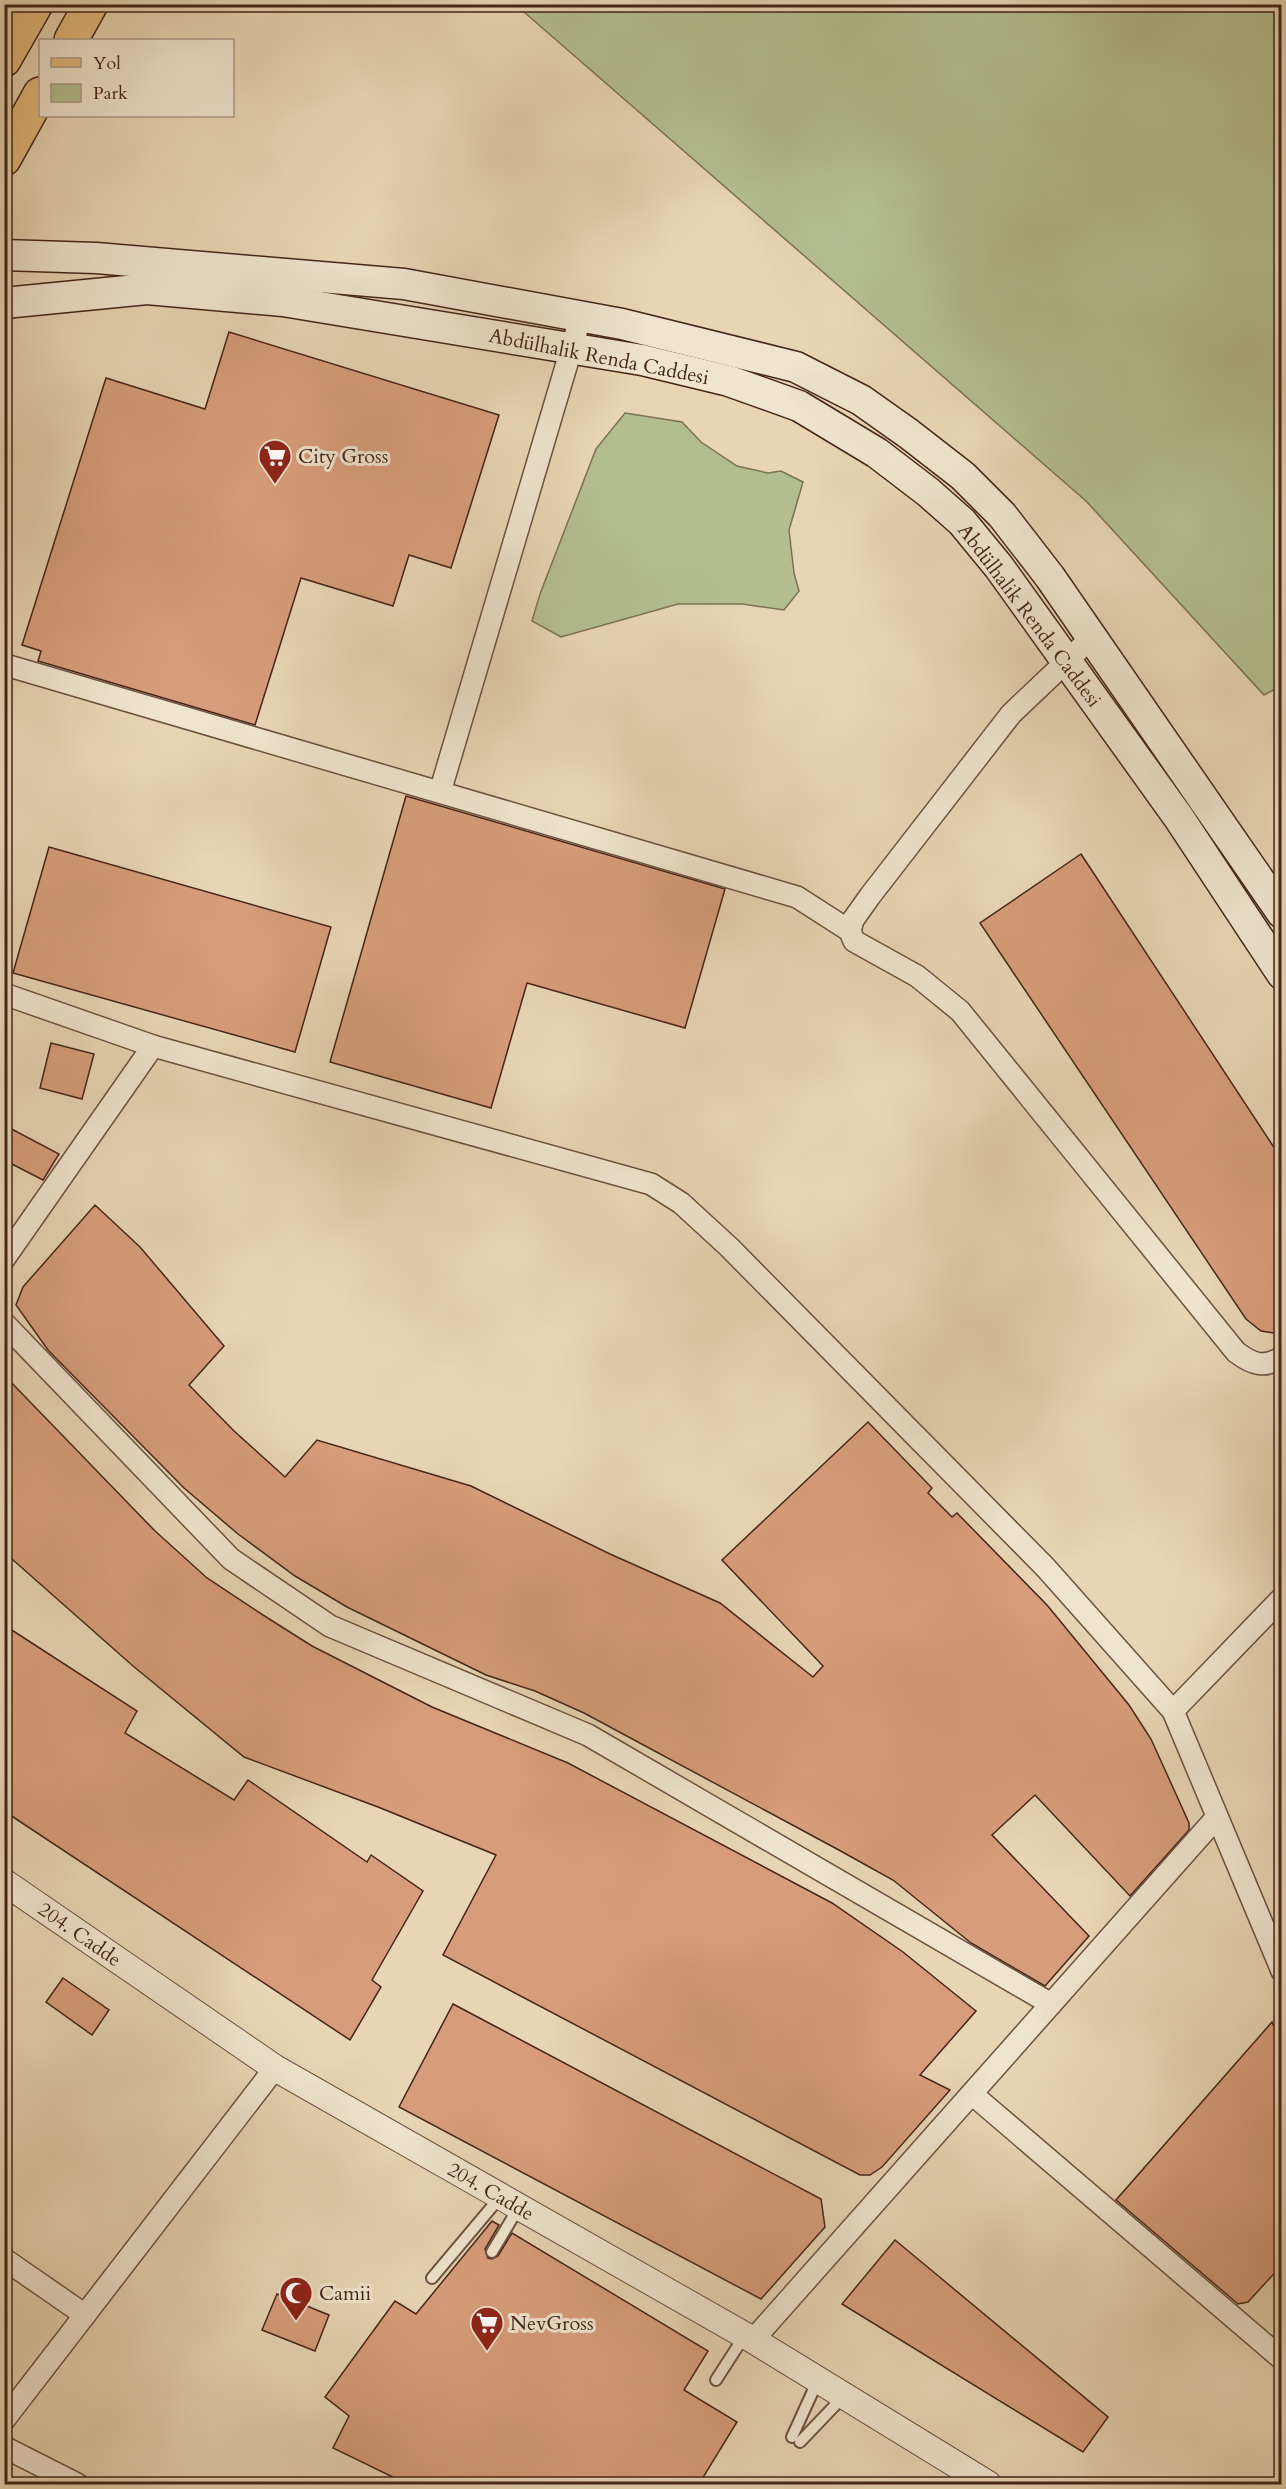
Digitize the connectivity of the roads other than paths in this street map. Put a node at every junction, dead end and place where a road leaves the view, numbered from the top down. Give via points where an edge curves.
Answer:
1 (36, 4) edge
2 (91, 4) edge
3 (72, 39) edge
4 (4, 60) edge
5 (39, 96) edge
6 (4, 159) edge
7 (4, 255) edge
8 (4, 303) edge
9 (581, 316) junction
10 (572, 348) junction
11 (1091, 638) junction
12 (1066, 661) junction
13 (9, 666) dead end
14 (440, 792) junction
15 (1281, 913) edge
16 (850, 931) junction
17 (1281, 974) edge
18 (4, 994) edge
19 (153, 1046) junction
20 (4, 1259) edge
21 (4, 1323) edge
22 (1281, 1357) edge
23 (1281, 1598) edge
24 (1173, 1711) junction
25 (1217, 1817) junction
26 (4, 1882) edge
27 (1281, 1971) edge
28 (1051, 2004) junction
29 (275, 2068) junction
30 (972, 2094) junction
31 (510, 2201) junction
32 (492, 2252) dead end
33 (4, 2259) edge
34 (432, 2278) dead end
35 (85, 2315) junction
36 (749, 2337) junction
37 (1281, 2359) edge
38 (716, 2380) dead end
39 (818, 2380) junction
40 (844, 2396) junction
41 (4, 2420) edge
42 (4, 2447) edge
43 (77, 2484) edge
44 (988, 2484) edge

1 - 4 main road
2 - 3 main road
5 - 6 main road
7 - 9 main road, Abdülhalik Renda Caddesi via 96,258 404,284
8 - 10 main road, Abdülhalik Renda Caddesi via 147,289 283,301
9 - 10 street
9 - 11 main road, Abdülhalik Renda Caddesi via 796,367 861,400 963,476 1002,515
10 - 12 main road, Abdülhalik Renda Caddesi via 729,381 799,406 878,453 962,522
10 - 14 street
11 - 12 street
11 - 15 main road, Abdülhalik Renda Caddesi
12 - 16 street via 1011,714 870,896
12 - 17 main road, Abdülhalik Renda Caddesi via 1179,818
13 - 14 street
14 - 16 street via 797,897
16 - 22 street via 854,940 917,976 960,1011 1236,1352 1251,1363 1264,1365
18 - 19 street
19 - 20 street
19 - 24 street via 651,1184 681,1203 1046,1568
21 - 28 street via 231,1559 330,1626 588,1735
23 - 24 street
24 - 25 street
25 - 27 street
25 - 28 street
26 - 29 street, 204. Cadde
28 - 30 street
29 - 31 street, 204. Cadde
29 - 35 street
30 - 36 street
30 - 37 street
31 - 32 lane
31 - 34 lane
31 - 36 street, 204. Cadde
33 - 35 street
35 - 41 street
36 - 38 lane
36 - 39 street, 204. Cadde
39 - 40 street, 204. Cadde
39 - 40 lane via 796,2439
40 - 44 street, 204. Cadde
42 - 43 street

